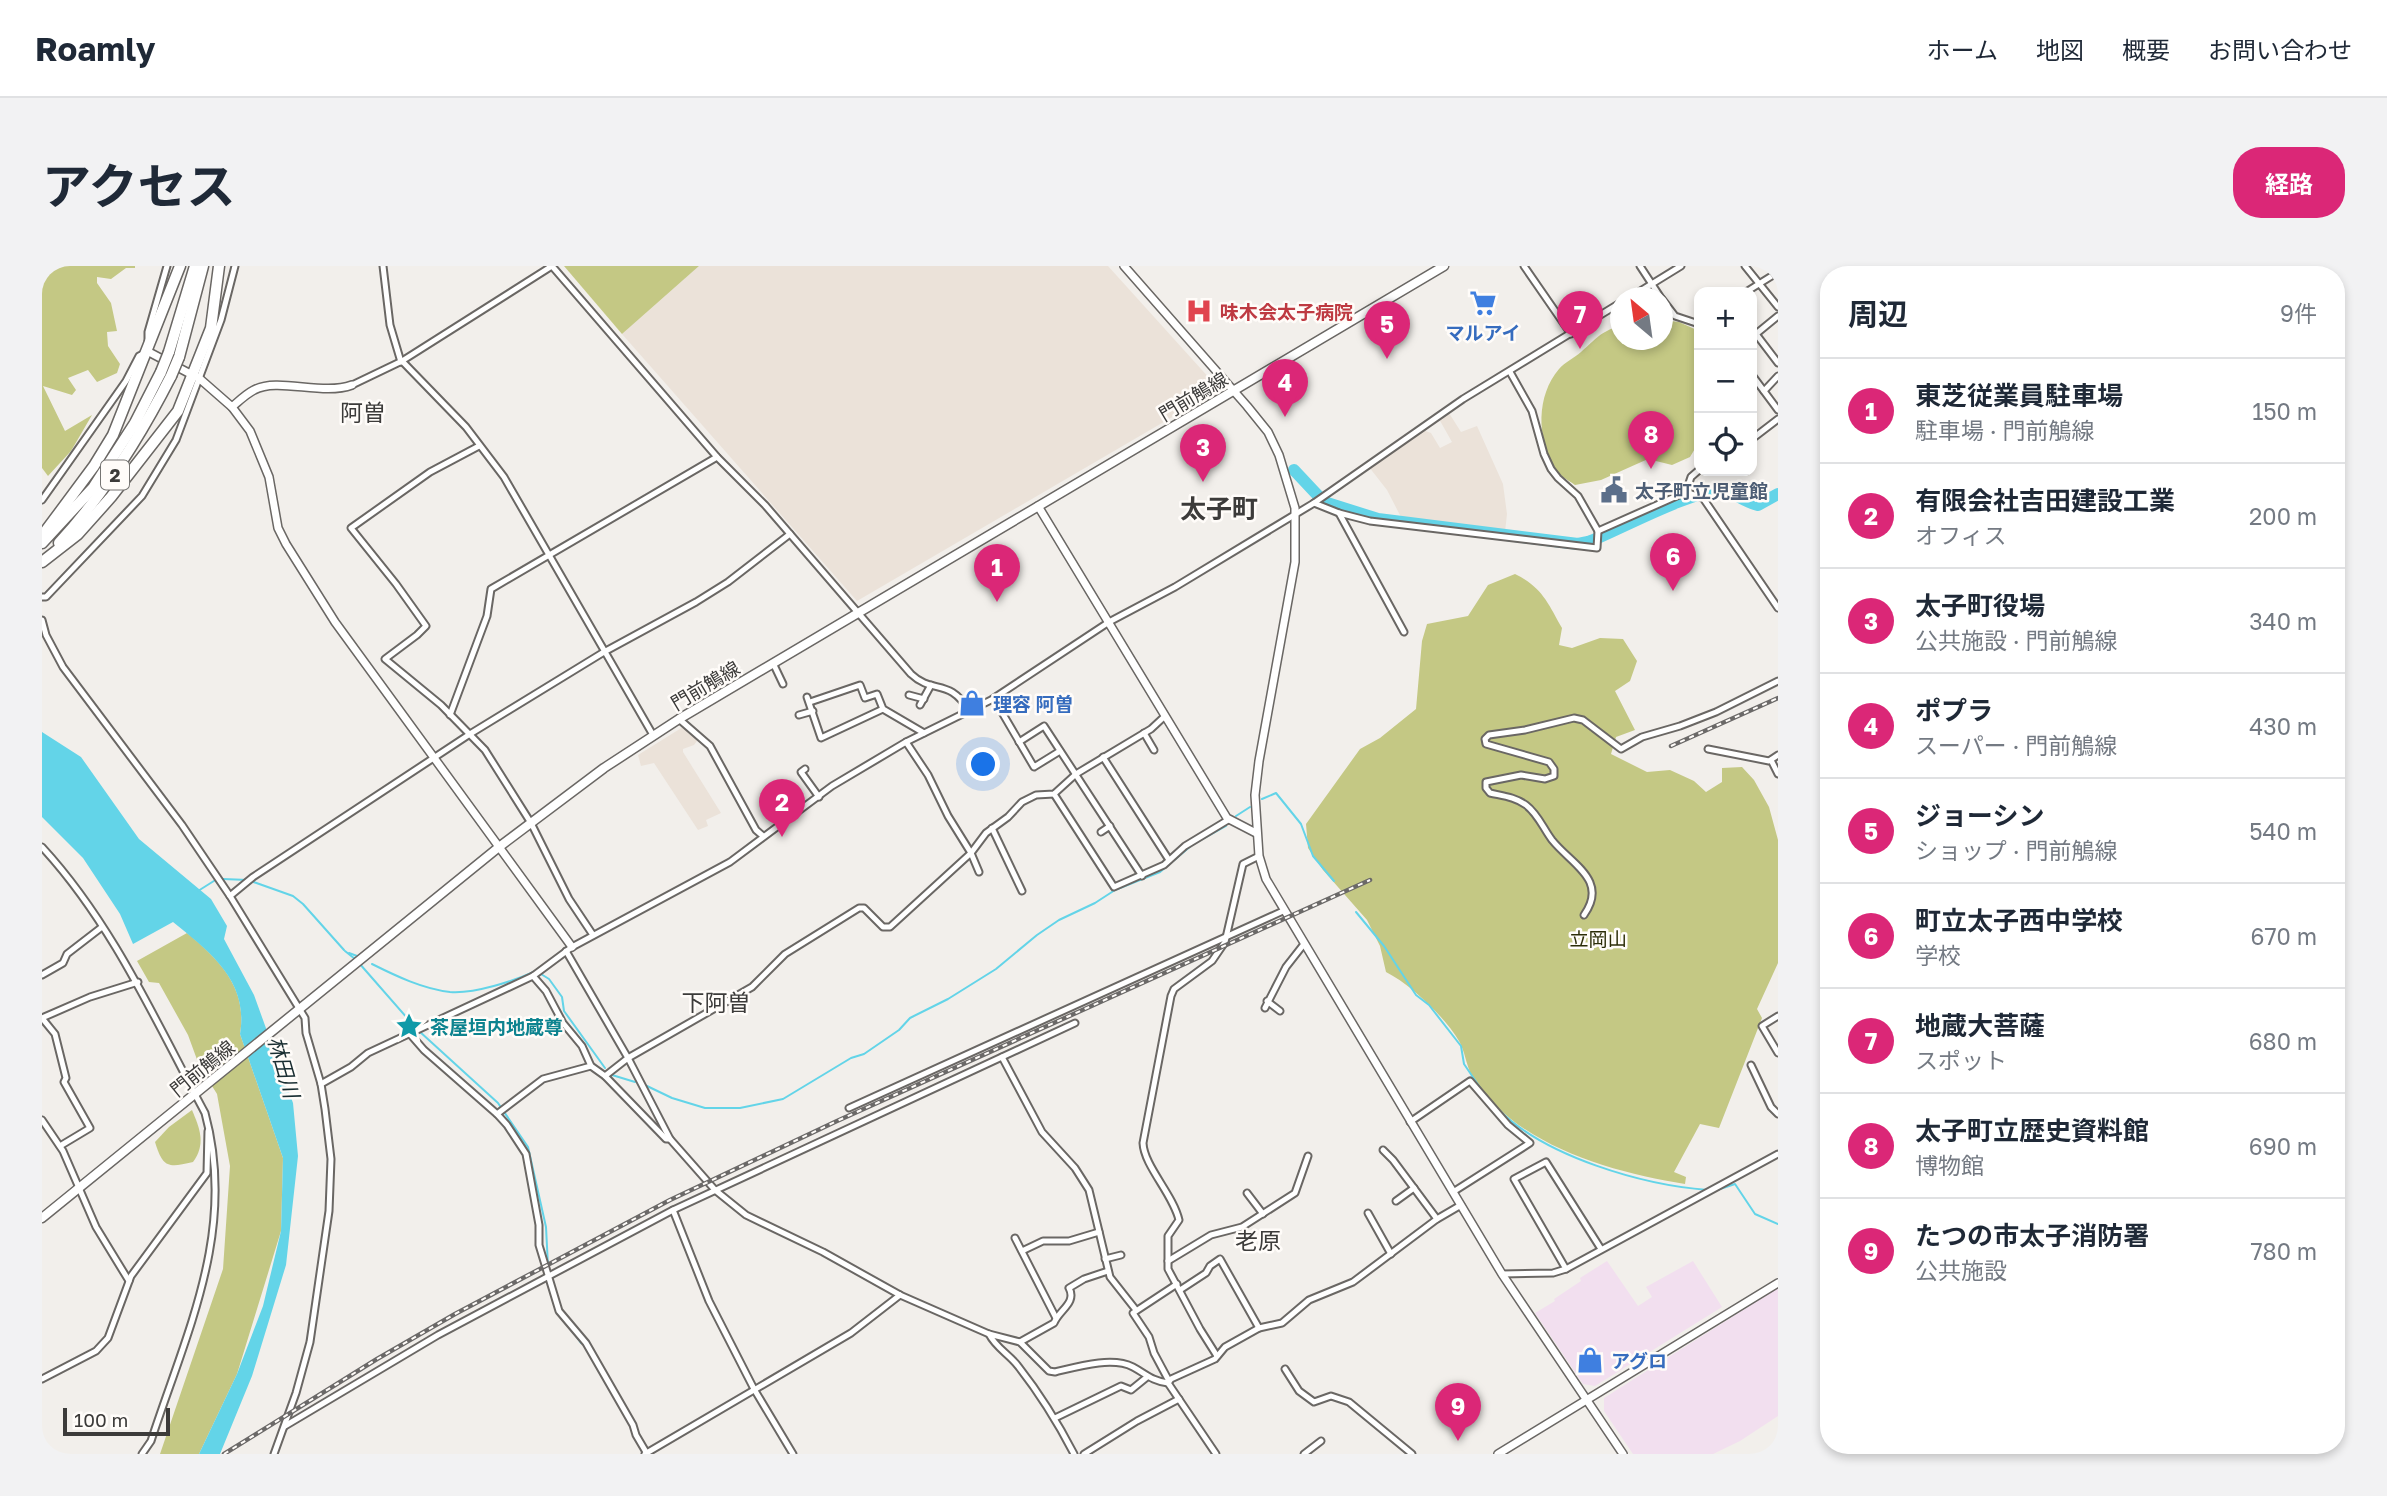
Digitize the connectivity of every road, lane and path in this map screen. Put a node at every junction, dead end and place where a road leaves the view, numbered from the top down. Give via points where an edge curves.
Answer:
1 (167, 266) edge
2 (180, 266) edge
3 (195, 266) edge
4 (204, 266) edge
5 (219, 266) edge
6 (235, 266) edge
7 (383, 266) edge
8 (552, 266) edge
9 (1124, 266) edge
10 (1444, 266) edge
11 (1524, 266) edge
12 (1640, 266) edge
13 (1681, 266) edge
14 (1745, 266) edge
15 (1778, 272) edge
16 (1652, 283) junction
17 (1759, 284) junction
18 (1646, 287) edge
19 (1655, 287) edge
20 (1754, 287) edge
21 (1778, 307) edge
22 (1610, 309) edge
23 (1673, 313) edge
24 (1778, 316) edge
25 (1694, 322) edge
26 (1757, 330) edge
27 (1571, 334) junction
28 (1757, 338) edge
29 (147, 351) junction
30 (174, 355) junction
31 (401, 361) junction
32 (1778, 363) edge
33 (1510, 372) junction
34 (166, 374) junction
35 (1778, 376) edge
36 (197, 377) junction
37 (1757, 382) edge
38 (352, 385) joint
39 (1233, 390) junction
40 (1764, 391) junction
41 (232, 407) junction
42 (1778, 410) edge
43 (1778, 419) edge
44 (1757, 435) edge
45 (480, 446) junction
46 (717, 457) junction
47 (1694, 474) edge
48 (1686, 492) junction
49 (42, 500) edge
50 (1318, 500) junction
51 (1038, 506) junction
52 (1296, 513) junction
53 (1339, 513) junction
54 (1598, 531) junction
55 (790, 534) junction
56 (42, 536) edge
57 (42, 543) edge
58 (551, 555) junction
59 (42, 562) edge
60 (42, 597) edge
61 (1778, 608) edge
62 (859, 612) junction
63 (42, 620) edge
64 (1109, 622) junction
65 (1404, 632) dead end
66 (604, 652) junction
67 (773, 663) junction
68 (1778, 681) edge
69 (783, 684) dead end
70 (931, 684) junction
71 (909, 695) dead end
72 (996, 696) junction
73 (883, 709) junction
74 (813, 711) junction
75 (969, 711) junction
76 (450, 715) junction
77 (799, 715) dead end
78 (1165, 716) junction
79 (679, 719) junction
80 (924, 733) junction
81 (1144, 733) junction
82 (470, 734) junction
83 (653, 735) junction
84 (906, 742) junction
85 (1019, 742) junction
86 (1709, 749) dead end
87 (1154, 750) dead end
88 (1060, 751) junction
89 (1778, 755) edge
90 (433, 757) junction
91 (1104, 757) junction
92 (1770, 760) junction
93 (805, 769) dead end
94 (1076, 774) junction
95 (1778, 774) edge
96 (1054, 794) junction
97 (819, 797) junction
98 (1228, 820) junction
99 (531, 823) junction
100 (1110, 826) junction
101 (992, 828) junction
102 (1101, 832) dead end
103 (1256, 833) junction
104 (763, 836) junction
105 (42, 847) edge
106 (499, 847) junction
107 (971, 853) junction
108 (1259, 856) junction
109 (1170, 860) junction
110 (979, 872) dead end
111 (1142, 876) junction
112 (1022, 891) dead end
113 (230, 896) junction
114 (1283, 911) junction
115 (1584, 915) dead end
116 (102, 927) junction
117 (593, 935) junction
118 (1226, 938) junction
119 (1304, 944) junction
120 (569, 949) junction
121 (42, 975) edge
122 (533, 976) junction
123 (138, 982) junction
124 (298, 1010) junction
125 (1280, 1011) dead end
126 (1778, 1016) edge
127 (1075, 1023) dead end
128 (410, 1034) junction
129 (1778, 1053) edge
130 (1002, 1057) junction
131 (628, 1058) junction
132 (1751, 1065) dead end
133 (591, 1066) junction
134 (605, 1076) junction
135 (321, 1084) junction
136 (197, 1093) junction
137 (849, 1108) dead end
138 (497, 1114) junction
139 (1778, 1114) edge
140 (42, 1119) edge
141 (1410, 1122) junction
142 (209, 1127) junction
143 (670, 1139) junction
144 (60, 1146) junction
145 (1383, 1150) dead end
146 (1778, 1154) edge
147 (1308, 1156) dead end
148 (1414, 1188) junction
149 (78, 1189) junction
150 (715, 1190) junction
151 (1453, 1192) junction
152 (1247, 1194) dead end
153 (1396, 1201) dead end
154 (1461, 1205) junction
155 (673, 1210) junction
156 (1368, 1213) dead end
157 (1263, 1214) junction
158 (42, 1218) edge
159 (1437, 1219) junction
160 (1099, 1232) junction
161 (1015, 1238) dead end
162 (1601, 1249) junction
163 (1022, 1251) junction
164 (1391, 1254) junction
165 (1121, 1255) dead end
166 (1105, 1259) junction
167 (1168, 1261) junction
168 (1566, 1269) junction
169 (1108, 1271) junction
170 (549, 1274) junction
171 (1502, 1274) junction
172 (129, 1281) junction
173 (1778, 1283) edge
174 (1179, 1287) junction
175 (900, 1295) junction
176 (1136, 1310) junction
177 (1056, 1318) junction
178 (1259, 1328) junction
179 (989, 1334) junction
180 (1020, 1342) junction
181 (1217, 1356) junction
182 (1285, 1369) dead end
183 (1147, 1377) junction
184 (42, 1379) edge
185 (1168, 1382) junction
186 (754, 1389) junction
187 (1179, 1399) junction
188 (1587, 1401) junction
189 (1055, 1418) junction
190 (285, 1426) junction
191 (1321, 1441) dead end
192 (645, 1453) edge
193 (142, 1454) edge
194 (274, 1454) edge
195 (793, 1454) edge
196 (1074, 1454) edge
197 (1084, 1454) edge
198 (1216, 1454) edge
199 (1304, 1454) edge
200 (1412, 1454) edge
201 (1498, 1454) edge
202 (1623, 1454) edge

1 - 29 street
2 - 29 highway
3 - 30 highway, 2
4 - 30 highway, 2
5 - 36 highway via 211,328
6 - 36 street via 221,320
7 - 31 street via 390,326
8 - 31 street
8 - 46 street
9 - 39 street
10 - 39 main road, 門前鵤線
11 - 27 street
12 - 16 street
13 - 16 street
14 - 17 street
15 - 17 street
16 - 18 street
16 - 19 street
17 - 20 street
17 - 21 street
22 - 27 street
23 - 25 street
24 - 26 street
27 - 33 street
28 - 32 street
29 - 36 street
29 - 49 street via 139,356 126,382
29 - 56 highway via 113,435
30 - 34 highway, 2, bridge
31 - 38 street
31 - 45 street
33 - 50 street
33 - 54 street via 1532,411 1551,469 1578,496
34 - 57 highway, 2 via 93,488
34 - 59 highway, 2 via 150,418 118,471
35 - 40 street
36 - 41 street
36 - 59 highway via 178,411 111,497 78,534
36 - 60 street via 176,440 142,496
37 - 40 street
38 - 41 street via 339,390 267,386
39 - 51 main road, 門前鵤線
39 - 52 street via 1268,432
40 - 42 street
41 - 90 street via 262,457 286,544 335,622
43 - 44 street
45 - 58 street
45 - 76 street via 430,472 351,528 426,626 385,659
46 - 55 street
46 - 58 street
47 - 48 street
48 - 54 street
48 - 61 street via 1703,498
50 - 52 street
50 - 53 street
51 - 62 main road, 門前鵤線
51 - 64 street
52 - 64 street
52 - 103 street via 1295,562 1259,761
53 - 54 street via 1410,527 1597,548
53 - 65 street
55 - 62 street
55 - 66 street via 728,582
58 - 66 street
58 - 76 street via 491,589 486,616
62 - 67 main road, 門前鵤線
62 - 70 street via 911,674
63 - 113 street via 63,667 183,825
64 - 72 street
64 - 78 street
66 - 82 street
66 - 83 street
67 - 69 street
67 - 79 main road, 門前鵤線
68 - 115 street via 1716,712 1642,737 1621,749 1574,718 1485,739 1486,744 1549,762 1554,769 1554,776 1545,779 1521,775 1486,782 1486,788 1526,806 1587,876 1593,890
70 - 71 street via 922,702
70 - 75 street via 955,692
72 - 75 street
72 - 85 street
73 - 74 street via 821,738
73 - 74 street via 877,694 865,698 860,685 808,700
73 - 80 street
74 - 77 street
75 - 80 street
76 - 82 street
78 - 81 street
78 - 98 street
79 - 83 main road, 門前鵤線
79 - 104 street via 710,746
80 - 84 street
81 - 87 street
81 - 91 street
82 - 90 street
82 - 99 street
83 - 99 main road, 門前鵤線
84 - 97 street
84 - 107 street
85 - 88 street via 1044,726
85 - 88 street via 1034,767
86 - 92 street
88 - 94 street
89 - 92 street
90 - 106 street
90 - 113 street
91 - 94 street
91 - 109 street
92 - 95 street
93 - 97 street via 801,772
94 - 96 street
94 - 100 street
96 - 101 street via 1022,802
96 - 111 street via 1114,887
97 - 104 street
98 - 103 street
98 - 109 street
99 - 106 main road, 門前鵤線
99 - 117 street via 569,899
100 - 102 street
100 - 111 street
101 - 107 street
101 - 112 street
103 - 108 street
104 - 117 street via 706,877
105 - 116 street
106 - 120 street
106 - 124 main road, 門前鵤線
107 - 110 street
107 - 131 street via 890,927 883,927 859,908 785,954 752,986
108 - 114 street
108 - 118 street via 1243,864
109 - 111 street
113 - 124 street
114 - 118 street
114 - 119 street
116 - 121 street via 67,954 63,963
116 - 123 street
117 - 120 street
118 - 137 street
118 - 167 street via 1212,961 1174,989 1157,1061 1143,1153 1179,1220 1168,1236
119 - 125 street via 1266,1004
119 - 141 street
120 - 122 street
120 - 131 street
122 - 128 street
122 - 133 street
123 - 136 street
123 - 144 street via 42,1018 55,1034 64,1082 90,1128
124 - 135 street via 305,1018
124 - 136 main road, 門前鵤線
126 - 129 street via 1762,1026
127 - 130 street
128 - 135 street via 368,1053
128 - 138 street
130 - 150 street
130 - 160 street via 1042,1132 1089,1190
131 - 134 street
131 - 143 street
132 - 139 street
133 - 134 street
133 - 138 street via 543,1079
134 - 143 street
135 - 190 street via 331,1159 329,1211 310,1342
136 - 142 street
136 - 149 main road, 門前鵤線
138 - 170 street via 526,1154 539,1245
140 - 144 street
141 - 151 street
141 - 151 street via 1470,1081 1530,1143
142 - 172 street via 207,1173
142 - 193 street via 217,1175 208,1268 151,1441
143 - 150 street
144 - 149 street
145 - 148 street
146 - 162 street
147 - 157 street via 1295,1193
148 - 153 street
148 - 159 street
149 - 158 main road, 門前鵤線
149 - 172 street
150 - 155 street
150 - 175 street via 746,1215
151 - 154 street
152 - 157 street
154 - 159 street
154 - 171 street
155 - 170 street
155 - 186 street via 709,1301
156 - 164 street
157 - 167 street via 1242,1227 1211,1235
159 - 164 street
160 - 163 street via 1069,1241 1043,1241
160 - 166 street
161 - 163 street
162 - 168 street
162 - 168 street via 1546,1162 1522,1174 1514,1179
163 - 177 street
164 - 178 street via 1353,1282 1309,1300 1282,1323
165 - 166 street
166 - 169 street
167 - 174 street
168 - 171 street
169 - 176 street
169 - 177 street via 1069,1288 1071,1300
170 - 190 street
170 - 192 street via 559,1311 586,1343
171 - 188 street
172 - 184 street via 102,1346
173 - 188 street
174 - 176 street
174 - 178 street via 1206,1273 1220,1259
174 - 181 street
175 - 179 street
175 - 186 street via 851,1333
176 - 185 street via 1133,1313
177 - 180 street
178 - 181 street via 1224,1347
179 - 180 street
179 - 189 street
180 - 183 street via 1049,1371 1120,1364
181 - 185 street
182 - 200 street via 1299,1391 1314,1402 1331,1396 1349,1402
183 - 185 street
183 - 189 street via 1131,1390 1121,1385
185 - 187 street
186 - 192 street
186 - 195 street
187 - 197 street
187 - 198 street
188 - 201 street
188 - 202 street
189 - 196 street
190 - 194 street
191 - 199 street

